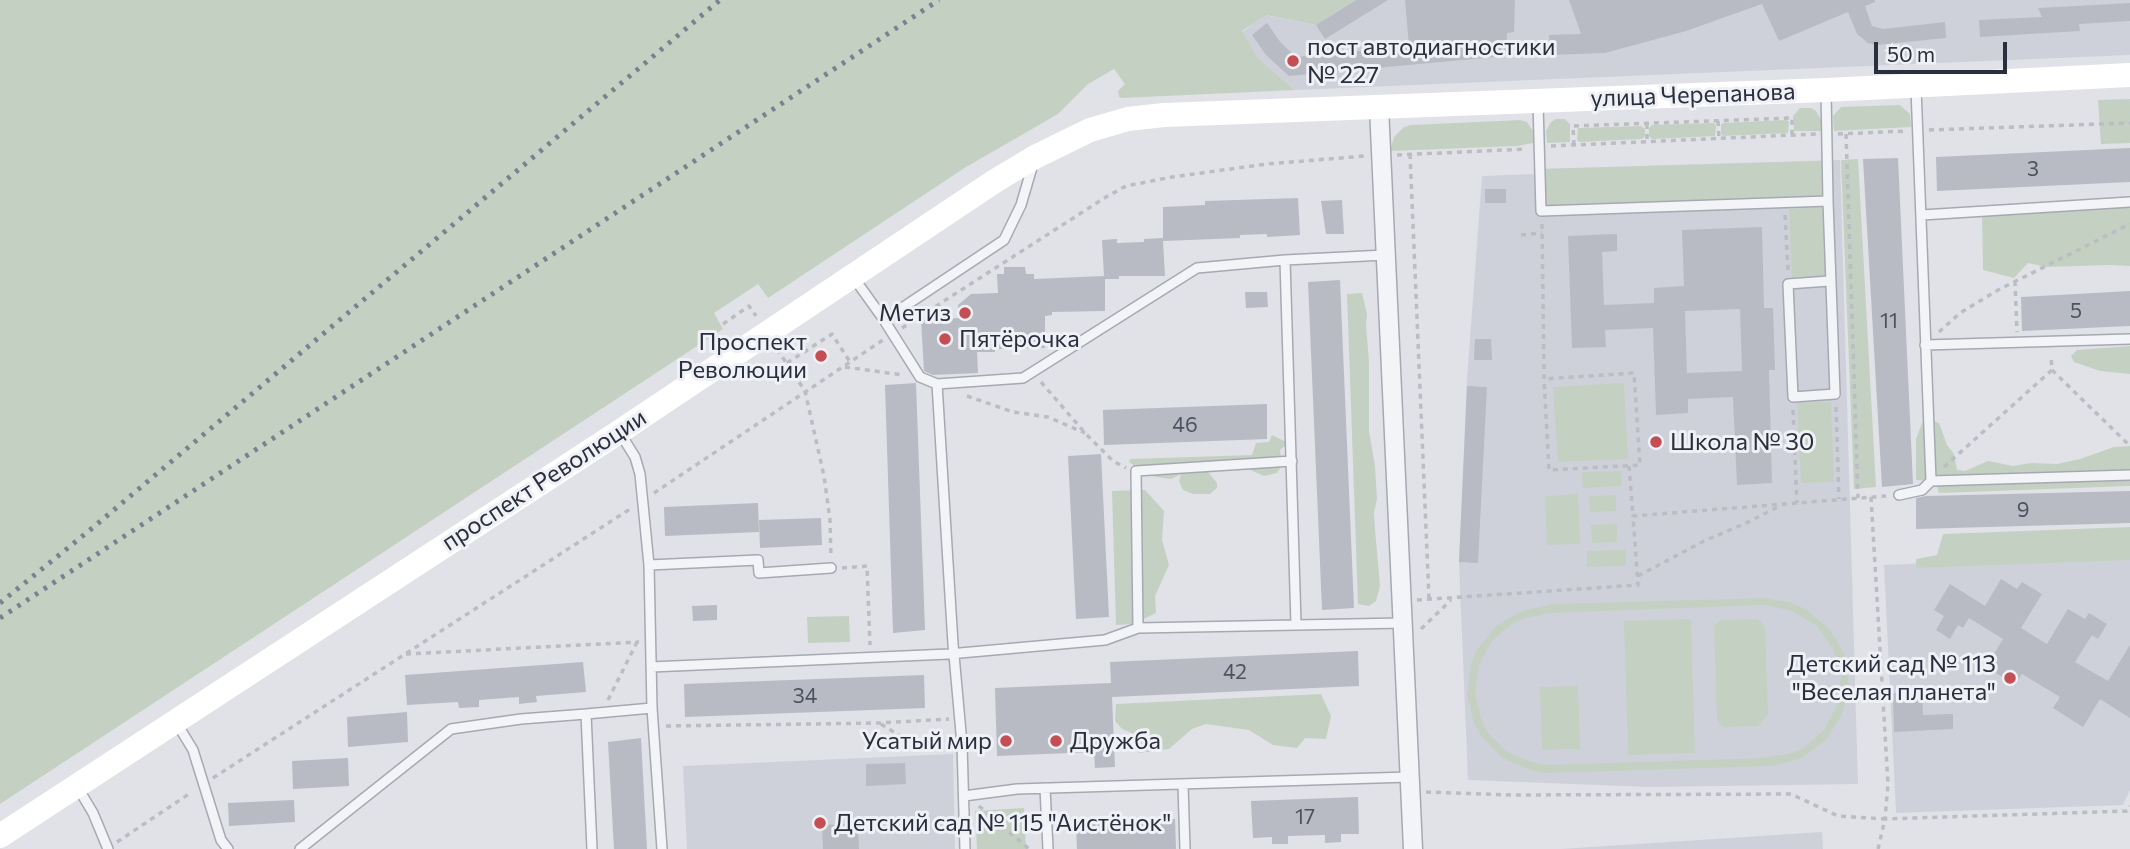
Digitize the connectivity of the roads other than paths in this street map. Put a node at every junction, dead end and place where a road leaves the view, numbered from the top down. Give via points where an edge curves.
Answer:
1 (2130, 75) edge
2 (1916, 86) junction
3 (1826, 90) junction
4 (1538, 101) junction
5 (1379, 107) junction
6 (1090, 130) joint
7 (1035, 156) junction
8 (1828, 201) junction
9 (2130, 202) edge
10 (1922, 215) junction
11 (1385, 255) junction
12 (1285, 260) junction
13 (852, 276) junction
14 (1829, 281) junction
15 (884, 320) junction
16 (2130, 339) edge
17 (1925, 345) junction
18 (937, 384) junction
19 (619, 432) junction
20 (1292, 461) junction
21 (2130, 475) edge
22 (1931, 481) junction
23 (1899, 495) road end
24 (649, 565) junction
25 (831, 568) road end
26 (1296, 624) junction
27 (1138, 628) junction
28 (1410, 628) junction
29 (954, 653) junction
30 (651, 667) junction
31 (652, 708) junction
32 (586, 714) junction
33 (175, 720) junction
34 (1409, 777) junction
35 (1183, 784) junction
36 (76, 785) junction
37 (1045, 788) junction
38 (965, 796) junction
39 (0, 836) edge
40 (108, 848) edge
41 (228, 849) edge
42 (300, 849) edge
43 (592, 849) edge
44 (662, 849) edge
45 (965, 849) edge
46 (1048, 849) edge
47 (1185, 849) edge
48 (1413, 849) edge

1 - 2 main road, улица Черепанова
2 - 3 main road, улица Черепанова
2 - 10 lane
3 - 4 main road, улица Черепанова
3 - 8 lane
4 - 5 main road, улица Черепанова
4 - 8 lane via 1541,211
5 - 6 main road, улица Черепанова via 1164,115
5 - 11 street
6 - 7 main road, проспект Революции
7 - 13 main road, проспект Революции
7 - 15 lane via 1021,205 1004,240
8 - 14 lane
9 - 10 lane
10 - 17 lane
11 - 12 lane
11 - 28 street
12 - 18 lane via 1197,268 1023,378
12 - 20 lane
13 - 15 lane
13 - 19 main road, проспект Революции
14 - 14 lane via 1788,284 1793,397 1835,394
15 - 18 lane via 920,377
16 - 17 lane
17 - 22 lane
18 - 29 lane
19 - 24 lane via 638,465
19 - 33 main road, проспект Революции
20 - 26 lane
20 - 27 lane via 1136,471
21 - 22 lane
22 - 23 lane via 1922,489
24 - 25 lane via 758,560 759,573
24 - 30 lane
26 - 27 lane
26 - 28 lane
27 - 29 lane via 1105,640
28 - 34 street
29 - 30 lane
29 - 38 lane
30 - 31 lane
31 - 32 lane
31 - 44 lane
32 - 42 lane via 450,729
32 - 43 lane
33 - 36 main road, проспект Революции
33 - 41 lane via 193,750 221,840
34 - 35 lane
34 - 48 street
35 - 37 lane
35 - 47 lane
36 - 39 main road, проспект Революции
36 - 40 lane
37 - 38 lane
37 - 46 lane
38 - 45 lane

